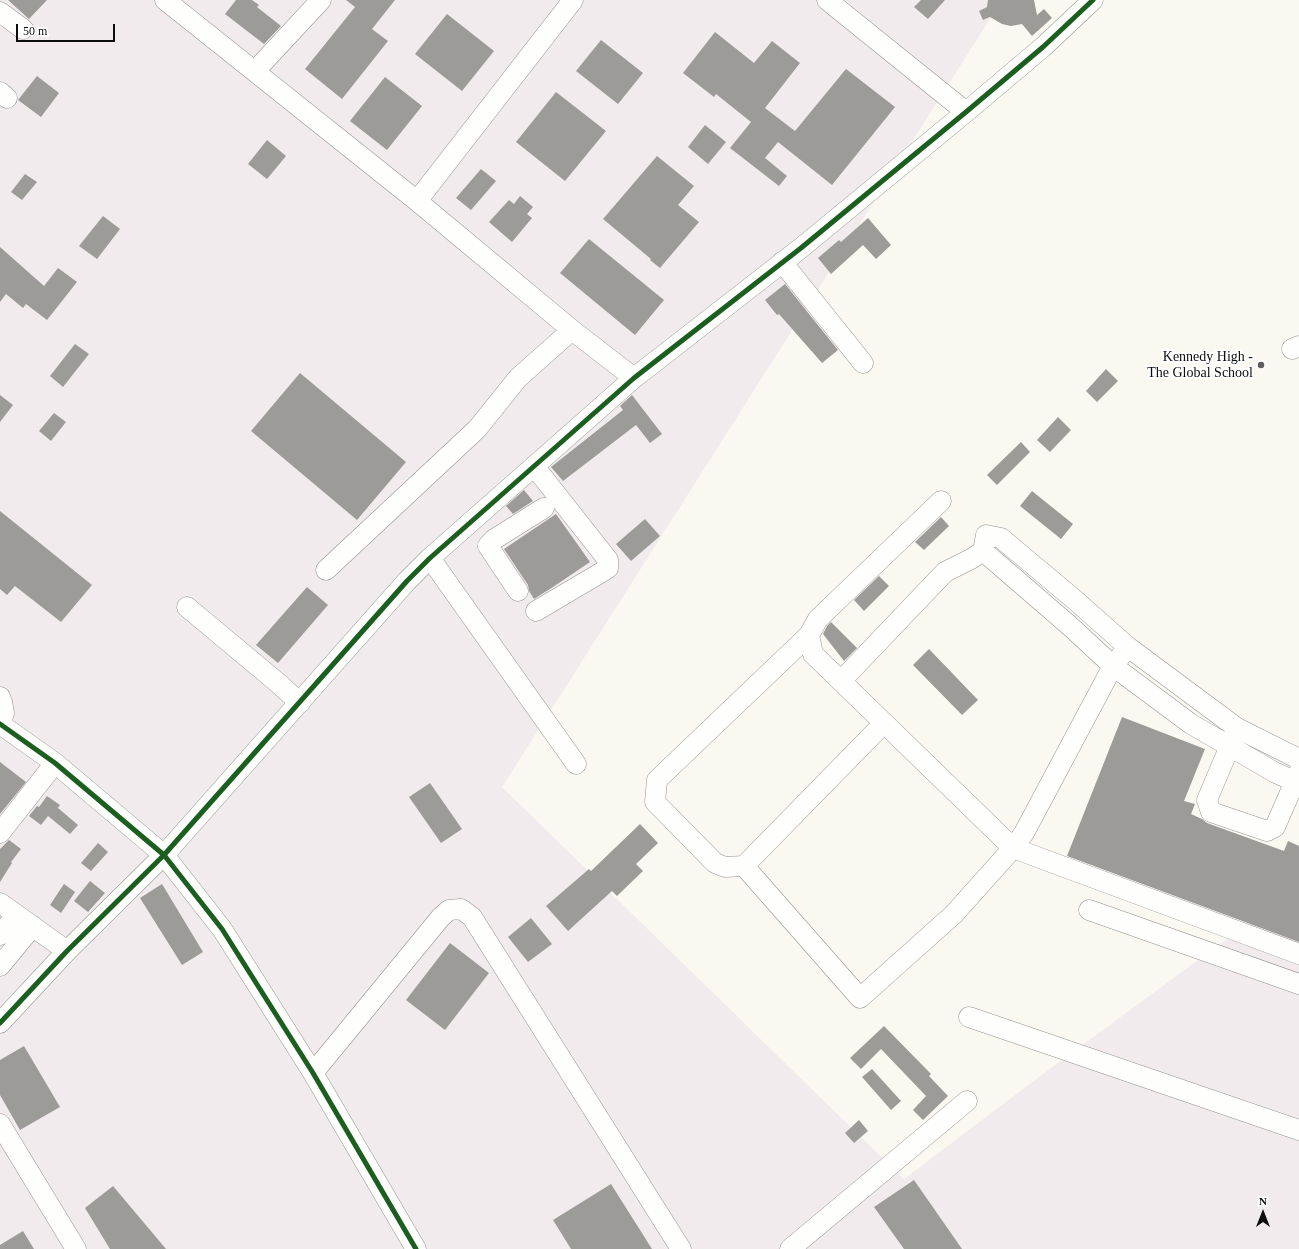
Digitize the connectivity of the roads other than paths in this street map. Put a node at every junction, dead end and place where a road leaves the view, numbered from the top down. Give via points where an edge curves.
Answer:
1 (165, 0) edge
2 (321, 0) edge
3 (573, 0) edge
4 (827, 0) edge
5 (1093, 0) edge
6 (0, 12) edge
7 (23, 29) dead end
8 (255, 71) junction
9 (966, 112) junction
10 (417, 201) junction
11 (782, 262) junction
12 (572, 330) junction
13 (863, 363) dead end
14 (634, 378) junction
15 (534, 466) junction
16 (942, 501) dead end
17 (544, 508) dead end
18 (482, 513) junction
19 (498, 537) junction
20 (982, 551) junction
21 (430, 558) junction
22 (326, 570) dead end
23 (518, 591) dead end
24 (187, 607) dead end
25 (536, 611) dead end
26 (809, 635) junction
27 (1128, 647) junction
28 (1113, 666) junction
29 (841, 681) junction
30 (0, 697) edge
31 (300, 702) junction
32 (884, 723) junction
33 (0, 724) edge
34 (1237, 728) junction
35 (1230, 747) junction
36 (1299, 759) edge
37 (55, 763) junction
38 (576, 764) dead end
39 (1298, 779) edge
40 (0, 833) edge
41 (1013, 848) junction
42 (164, 854) junction
43 (744, 866) junction
44 (0, 903) edge
45 (1089, 910) dead end
46 (25, 921) junction
47 (0, 935) edge
48 (67, 951) junction
49 (1299, 954) edge
50 (0, 966) edge
51 (1299, 984) edge
52 (969, 1017) dead end
53 (0, 1023) edge
54 (313, 1072) junction
55 (967, 1102) dead end
56 (0, 1124) edge
57 (1299, 1130) edge
58 (76, 1249) edge
59 (416, 1249) edge
60 (681, 1249) edge
61 (790, 1249) edge

1 - 8 street
2 - 8 street
3 - 10 street
4 - 9 street
5 - 9 street
6 - 7 street
8 - 10 street
9 - 11 street
10 - 12 street
11 - 13 street
11 - 14 street
12 - 14 street
12 - 22 street via 518,378 477,430
14 - 15 street
15 - 18 street
15 - 25 street via 608,560 608,568
16 - 26 street via 818,619
17 - 19 street
18 - 19 street
18 - 21 street
19 - 23 street via 490,543 489,549
20 - 27 street via 986,534 1001,538
20 - 28 street
20 - 29 street via 945,572
21 - 31 street
21 - 38 street
24 - 31 street
26 - 29 street via 813,654
26 - 43 street via 657,780 655,802 715,863 725,867
27 - 28 street
27 - 34 street
28 - 35 street via 1191,724
28 - 41 street via 1024,833
29 - 32 street
30 - 33 street via 4,713
31 - 42 street
32 - 41 street
32 - 43 street
33 - 37 street
34 - 35 street
34 - 36 street
35 - 39 street via 1276,773
35 - 39 street via 1207,800 1211,812 1267,831 1275,827
37 - 40 street
37 - 42 street
41 - 43 street via 954,914 860,998
41 - 49 street
42 - 48 street
42 - 54 street via 222,929
44 - 46 street
45 - 51 street
46 - 47 street
46 - 48 street
46 - 50 street
48 - 53 street
52 - 57 street
54 - 59 street
54 - 60 street via 440,917 449,910 461,909 472,918
55 - 61 street
56 - 58 street

